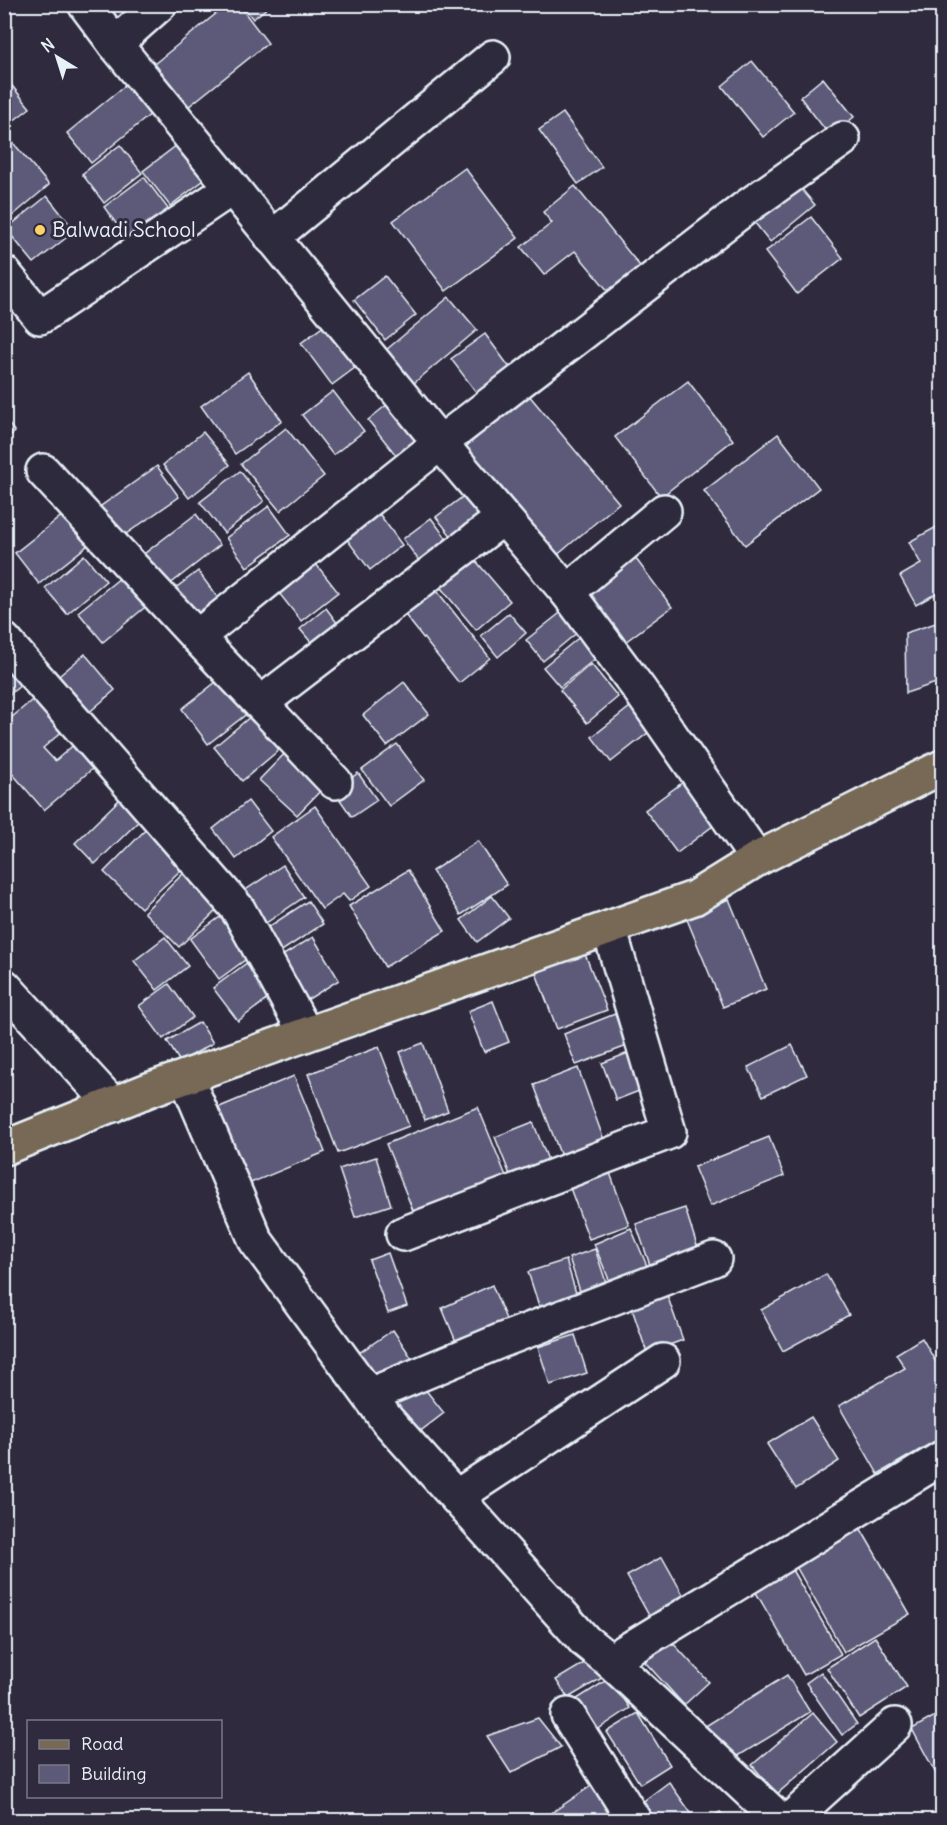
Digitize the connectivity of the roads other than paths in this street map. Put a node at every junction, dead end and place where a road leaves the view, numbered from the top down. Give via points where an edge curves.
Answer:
1 (85, 4) edge
2 (160, 4) edge
3 (115, 44) junction
4 (493, 57) dead end
5 (843, 138) dead end
6 (232, 188) junction
7 (272, 238) junction
8 (4, 273) edge
9 (440, 443) junction
10 (44, 471) dead end
11 (664, 511) dead end
12 (503, 518) junction
13 (567, 592) junction
14 (197, 637) junction
15 (4, 640) edge
16 (261, 703) junction
17 (942, 767) edge
18 (335, 782) dead end
19 (757, 859) junction
20 (609, 928) junction
21 (4, 986) edge
22 (306, 1034) junction
23 (186, 1077) junction
24 (113, 1105) junction
25 (8, 1143) edge
26 (403, 1234) dead end
27 (714, 1259) dead end
28 (663, 1361) dead end
29 (370, 1395) junction
30 (942, 1458) edge
31 (456, 1497) junction
32 (610, 1661) junction
33 (568, 1715) dead end
34 (895, 1725) dead end
35 (634, 1821) edge
36 (780, 1821) edge
37 (790, 1821) edge

1 - 3 street
2 - 3 street
3 - 6 street
4 - 7 street
5 - 9 street via 745,208
6 - 7 street
6 - 8 street via 40,317
7 - 9 street
9 - 12 street
9 - 14 street
10 - 14 street
11 - 13 street
12 - 13 street
12 - 16 street
13 - 19 street
14 - 16 street
15 - 22 street via 238,909
16 - 18 street
17 - 19 main road
19 - 20 main road via 694,898
20 - 22 main road
20 - 26 street via 669,1132
21 - 24 street
22 - 23 main road
23 - 24 main road
23 - 29 street via 256,1242
24 - 25 main road
27 - 29 street
28 - 31 street
29 - 31 street via 387,1420
30 - 32 street
31 - 32 street via 585,1641
32 - 36 street
33 - 35 street
34 - 37 street

